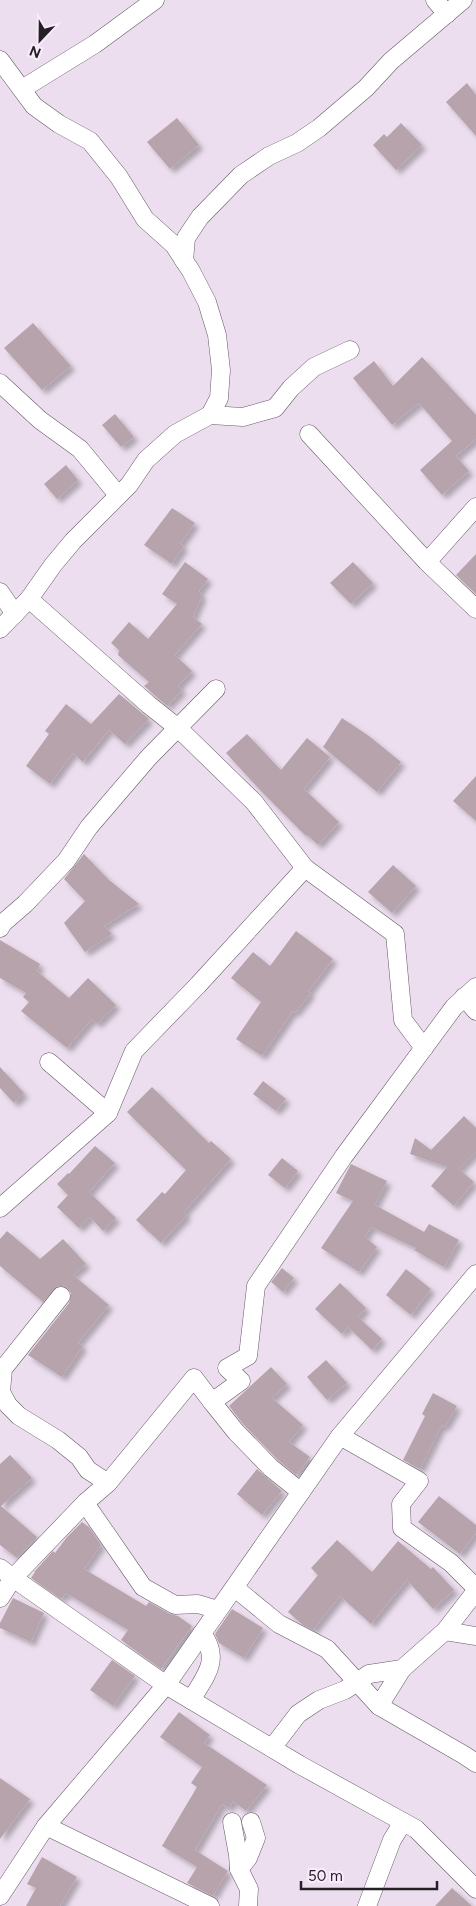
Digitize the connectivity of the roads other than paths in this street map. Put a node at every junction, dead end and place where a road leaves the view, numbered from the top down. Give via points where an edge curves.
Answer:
1 (155, 0) edge
2 (435, 0) edge
3 (463, 0) edge
4 (447, 14) junction
5 (0, 60) edge
6 (5, 79) edge
7 (22, 89) junction
8 (184, 261) junction
9 (350, 350) dead end
10 (0, 382) edge
11 (210, 415) junction
12 (309, 434) dead end
13 (118, 495) junction
14 (476, 507) edge
15 (427, 562) junction
16 (0, 592) edge
17 (29, 599) junction
18 (476, 610) edge
19 (15, 614) junction
20 (0, 629) edge
21 (216, 689) dead end
22 (178, 728) junction
23 (305, 868) junction
24 (0, 928) edge
25 (470, 992) edge
26 (476, 1011) edge
27 (424, 1048) junction
28 (49, 1062) dead end
29 (108, 1113) junction
30 (0, 1208) edge
31 (476, 1274) edge
32 (61, 1296) dead end
33 (1, 1370) edge
34 (212, 1402) junction
35 (340, 1436) junction
36 (108, 1483) junction
37 (301, 1492) junction
38 (85, 1503) junction
39 (7, 1573) edge
40 (234, 1588) junction
41 (476, 1589) edge
42 (0, 1598) edge
43 (218, 1610) junction
44 (445, 1631) junction
45 (202, 1633) junction
46 (476, 1636) edge
47 (402, 1670) junction
48 (357, 1683) junction
49 (166, 1685) junction
50 (191, 1700) junction
51 (379, 1706) junction
52 (272, 1748) junction
53 (476, 1763) edge
54 (232, 1822) dead end
55 (251, 1822) dead end
56 (403, 1822) junction
57 (46, 1826) junction
58 (239, 1869) junction
59 (476, 1889) edge
60 (0, 1896) edge
61 (210, 1906) edge
62 (248, 1906) edge
63 (367, 1906) edge

1 - 7 street via 95,44
2 - 4 street
3 - 4 street
4 - 8 street via 318,128 297,143 269,156 223,192 186,238
5 - 6 street
6 - 7 street
7 - 8 street via 34,106 58,124 90,141 119,177 145,220 174,245
8 - 11 street via 207,302 217,335 221,370 219,398
9 - 11 street via 314,367 275,408 243,417
10 - 13 street via 40,420 80,448
11 - 13 street via 175,434 146,460
12 - 15 street
13 - 17 street via 52,565
14 - 15 street
15 - 18 street
16 - 19 street
17 - 19 street
17 - 22 street
19 - 20 street
21 - 22 street
22 - 23 street via 254,802
22 - 24 street via 89,827 66,861
23 - 27 street via 395,934 403,1020
23 - 29 street via 134,1050
25 - 26 street
25 - 27 street via 454,1006
27 - 34 street via 344,1156 256,1286 248,1356 227,1368 241,1381
28 - 29 street
29 - 30 street
31 - 35 street
32 - 33 street
33 - 36 street via 1,1392 8,1405 80,1457 88,1470
34 - 36 street via 194,1378
34 - 37 street via 270,1468
35 - 37 street
35 - 41 street via 418,1481 401,1504 402,1528 451,1563
36 - 38 street
37 - 40 street
38 - 39 street
38 - 43 street via 143,1588 174,1605 198,1604
39 - 42 street
39 - 49 street
40 - 43 street
40 - 48 street via 279,1624 327,1649
41 - 44 street
43 - 45 street
44 - 46 street
44 - 47 street
45 - 49 street
45 - 50 street via 209,1644 212,1660
47 - 48 street via 369,1674
47 - 51 street
48 - 51 street
48 - 52 street via 319,1700 298,1714
49 - 50 street
49 - 57 street
50 - 52 street
51 - 53 street
52 - 56 street
54 - 58 street
55 - 58 street via 256,1838 248,1858
56 - 59 street via 416,1830
56 - 63 street via 392,1840
57 - 60 street
57 - 61 street
58 - 62 street via 248,1889

